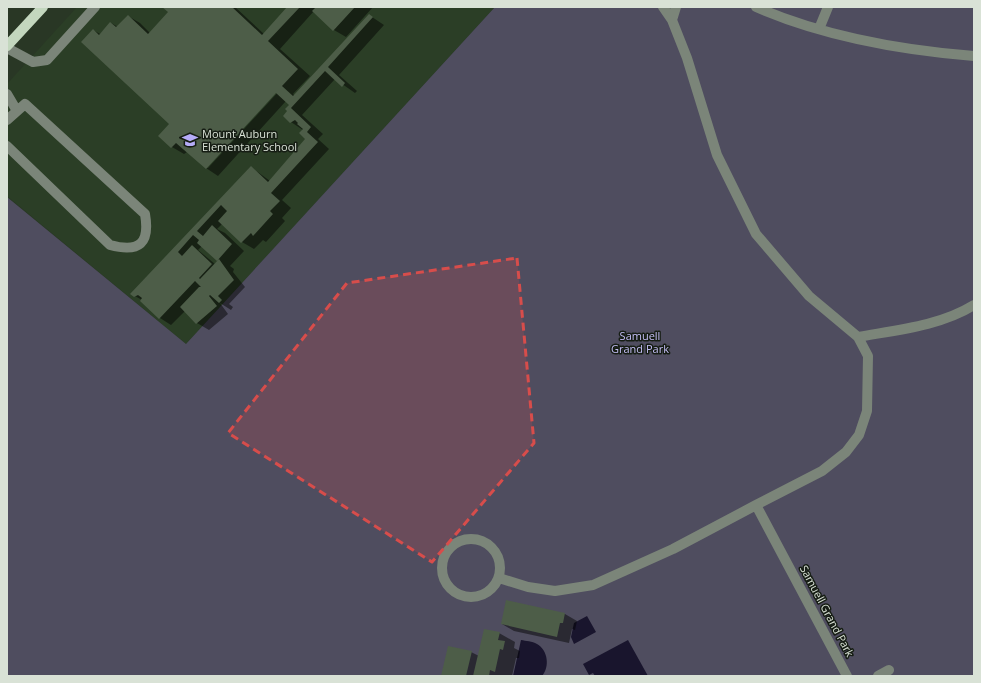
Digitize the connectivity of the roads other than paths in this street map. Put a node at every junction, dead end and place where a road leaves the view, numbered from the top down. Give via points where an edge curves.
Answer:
1 (43, 7) edge
2 (95, 7) edge
3 (664, 7) edge
4 (676, 7) edge
5 (756, 7) edge
6 (828, 7) edge
7 (672, 20) junction
8 (819, 29) junction
9 (7, 47) edge
10 (974, 56) edge
11 (7, 94) edge
12 (17, 111) junction
13 (7, 120) edge
14 (7, 146) edge
15 (974, 305) edge
16 (858, 337) junction
17 (756, 505) junction
18 (499, 578) junction
19 (889, 670) dead end
20 (848, 676) edge
21 (878, 676) edge

1 - 9 main road
2 - 9 street via 47,60 33,62
3 - 7 street
4 - 7 street
5 - 8 street
6 - 8 street
7 - 16 street via 687,58 717,155 756,234 809,296
8 - 10 street via 898,48
11 - 12 street
12 - 13 street
12 - 14 street via 25,104 145,214 145,239 137,246 123,248 110,245
15 - 16 street via 944,319
16 - 17 street via 868,356 867,411 859,435 846,452 822,471
17 - 18 street via 674,549 593,585 555,591 528,587
17 - 20 street, Samuell Grand Park
18 - 18 street via 500,562 496,553 482,541 462,540 454,544 443,559 443,578 448,587 462,596 475,597 484,594
19 - 21 street

